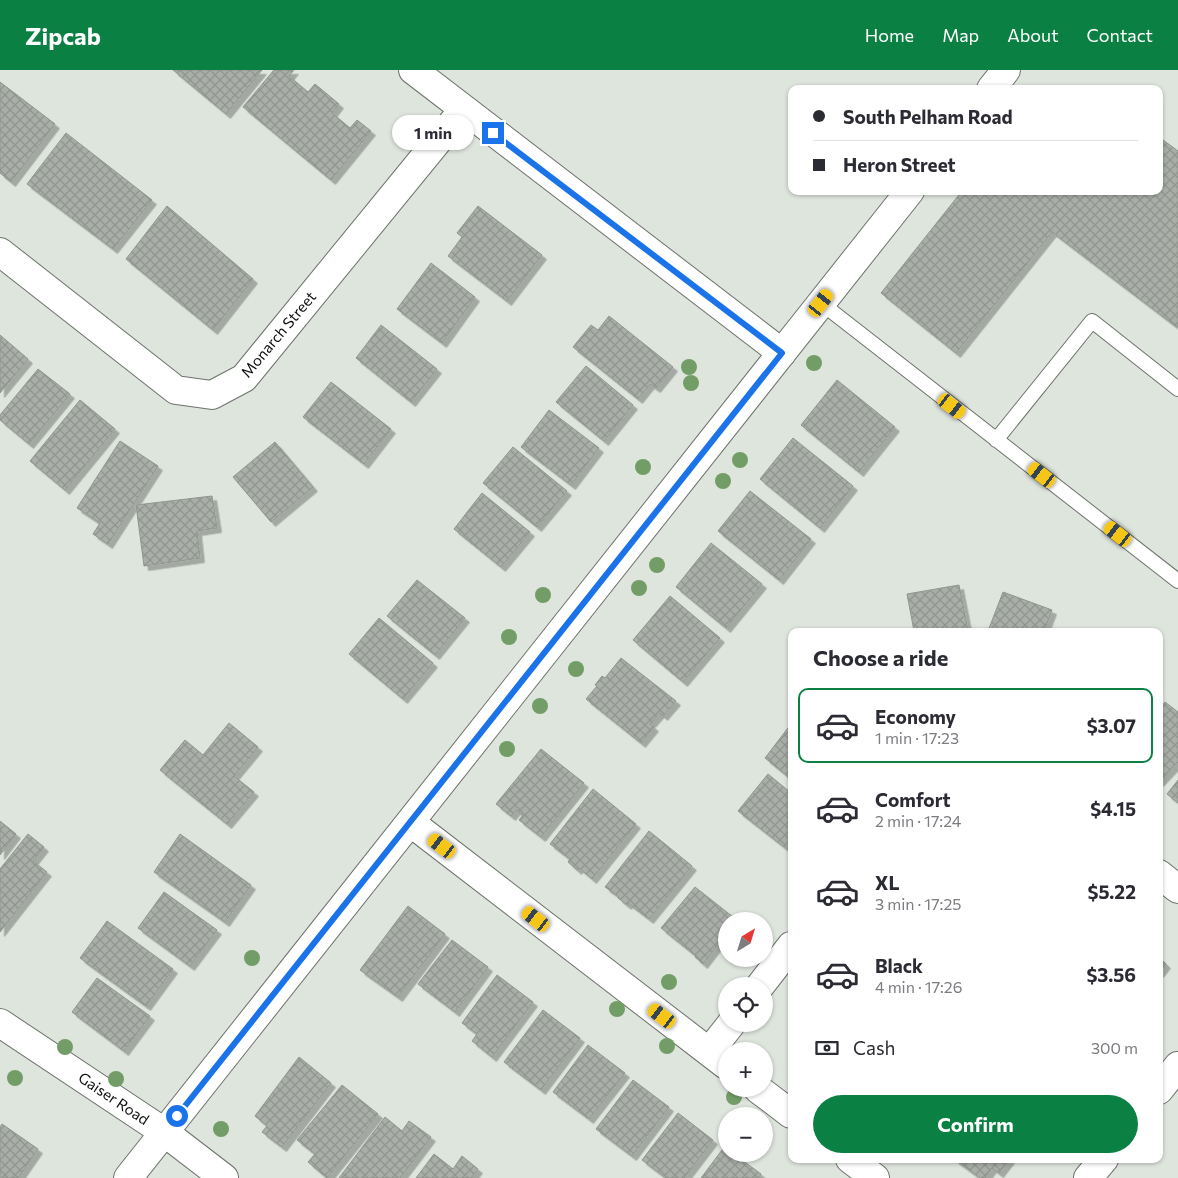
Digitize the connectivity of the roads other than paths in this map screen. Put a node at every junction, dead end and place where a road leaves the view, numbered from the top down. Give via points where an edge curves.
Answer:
1 (413, 70) edge
2 (1006, 70) edge
3 (994, 85) edge
4 (463, 110) junction
5 (907, 195) edge
6 (0, 252) edge
7 (821, 303) junction
8 (782, 353) junction
9 (1178, 389) edge
10 (996, 440) junction
11 (1178, 581) edge
12 (410, 822) junction
13 (1163, 877) edge
14 (1178, 889) edge
15 (788, 950) edge
16 (767, 977) edge
17 (0, 1023) edge
18 (718, 1058) edge
19 (1178, 1066) edge
20 (1163, 1085) edge
21 (769, 1097) edge
22 (788, 1112) edge
23 (164, 1132) junction
24 (855, 1163) edge
25 (1101, 1163) edge
26 (128, 1178) edge
27 (224, 1178) edge
28 (875, 1178) edge
29 (1088, 1178) edge

1 - 4 street
2 - 3 street
4 - 6 street, Monarch Street via 244,378 212,395 176,390
4 - 8 street
5 - 7 street
7 - 8 street
7 - 10 lane
8 - 12 street
9 - 10 lane via 1092,321
10 - 11 lane
12 - 18 street
12 - 23 street
13 - 14 street
15 - 16 street
17 - 23 street, Gaiser Road
19 - 20 street
21 - 22 street
23 - 26 street
23 - 27 street, Gaiser Road
24 - 28 street
25 - 29 street

